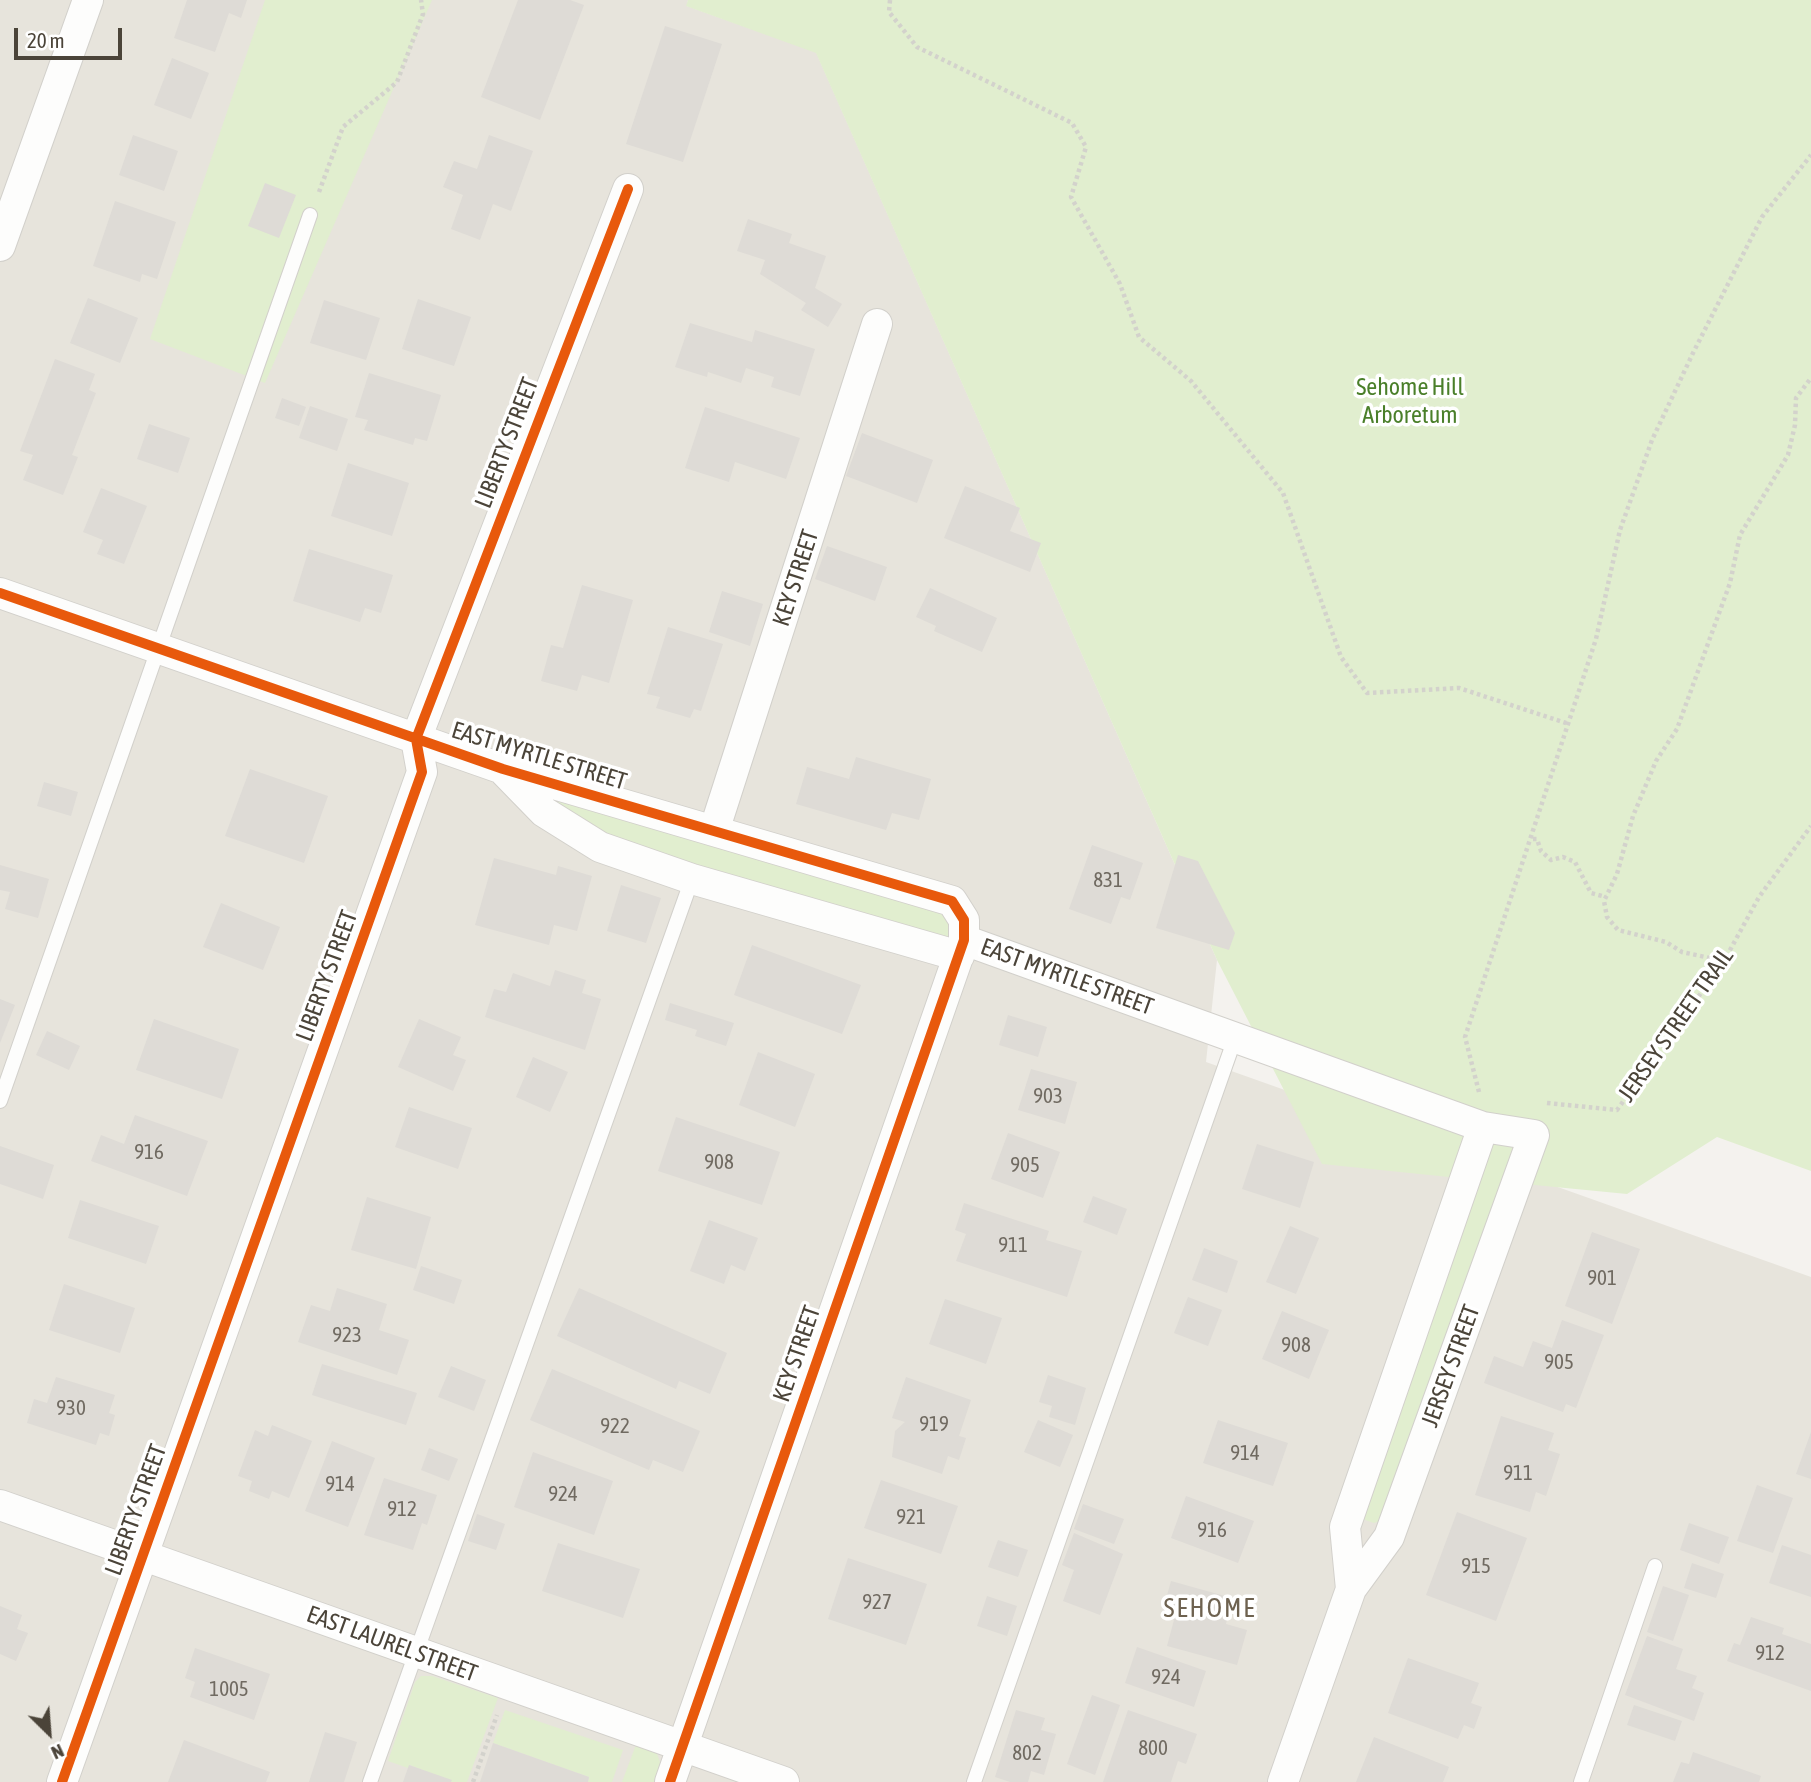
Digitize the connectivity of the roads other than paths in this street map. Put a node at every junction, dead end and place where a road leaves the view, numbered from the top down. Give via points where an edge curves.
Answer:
1 (88, 0) edge
2 (628, 189) dead end
3 (310, 215) road end
4 (0, 246) edge
5 (877, 324) dead end
6 (0, 593) edge
7 (159, 649) junction
8 (416, 739) junction
9 (502, 769) junction
10 (714, 831) junction
11 (692, 879) junction
12 (961, 948) junction
13 (1235, 1038) junction
14 (0, 1101) edge
15 (1483, 1127) junction
16 (1534, 1135) joint
17 (0, 1506) edge
18 (143, 1556) junction
19 (1656, 1566) dead end
20 (1351, 1589) junction
21 (417, 1652) junction
22 (682, 1746) junction
23 (62, 1782) edge
24 (370, 1782) edge
25 (670, 1782) edge
26 (784, 1782) edge
27 (974, 1782) edge
28 (1283, 1782) edge
29 (1581, 1782) edge

1 - 4 street
2 - 8 street, LIBERTY STREET
3 - 7 lane
5 - 10 street, KEY STREET
6 - 7 street, EAST MYRTLE STREET
7 - 8 street, EAST MYRTLE STREET
7 - 14 lane
8 - 9 street, EAST MYRTLE STREET
8 - 18 street, LIBERTY STREET via 422,772
9 - 10 street, EAST MYRTLE STREET
9 - 11 street, EAST MYRTLE STREET via 544,812 600,847
10 - 12 street, EAST MYRTLE STREET via 952,901 964,920
11 - 12 street, EAST MYRTLE STREET
11 - 21 lane
12 - 13 street, EAST MYRTLE STREET
12 - 22 street, KEY STREET
13 - 15 street, EAST MYRTLE STREET
13 - 27 lane
15 - 16 street, EAST MYRTLE STREET
15 - 20 street, JERSEY STREET via 1345,1527
16 - 20 street, JERSEY STREET via 1389,1537
17 - 18 street, EAST LAUREL STREET
18 - 21 street, EAST LAUREL STREET
18 - 23 street, LIBERTY STREET
19 - 29 lane
20 - 28 street, JERSEY STREET
21 - 22 street, EAST LAUREL STREET
21 - 24 lane
22 - 25 street, KEY STREET
22 - 26 street, EAST LAUREL STREET

